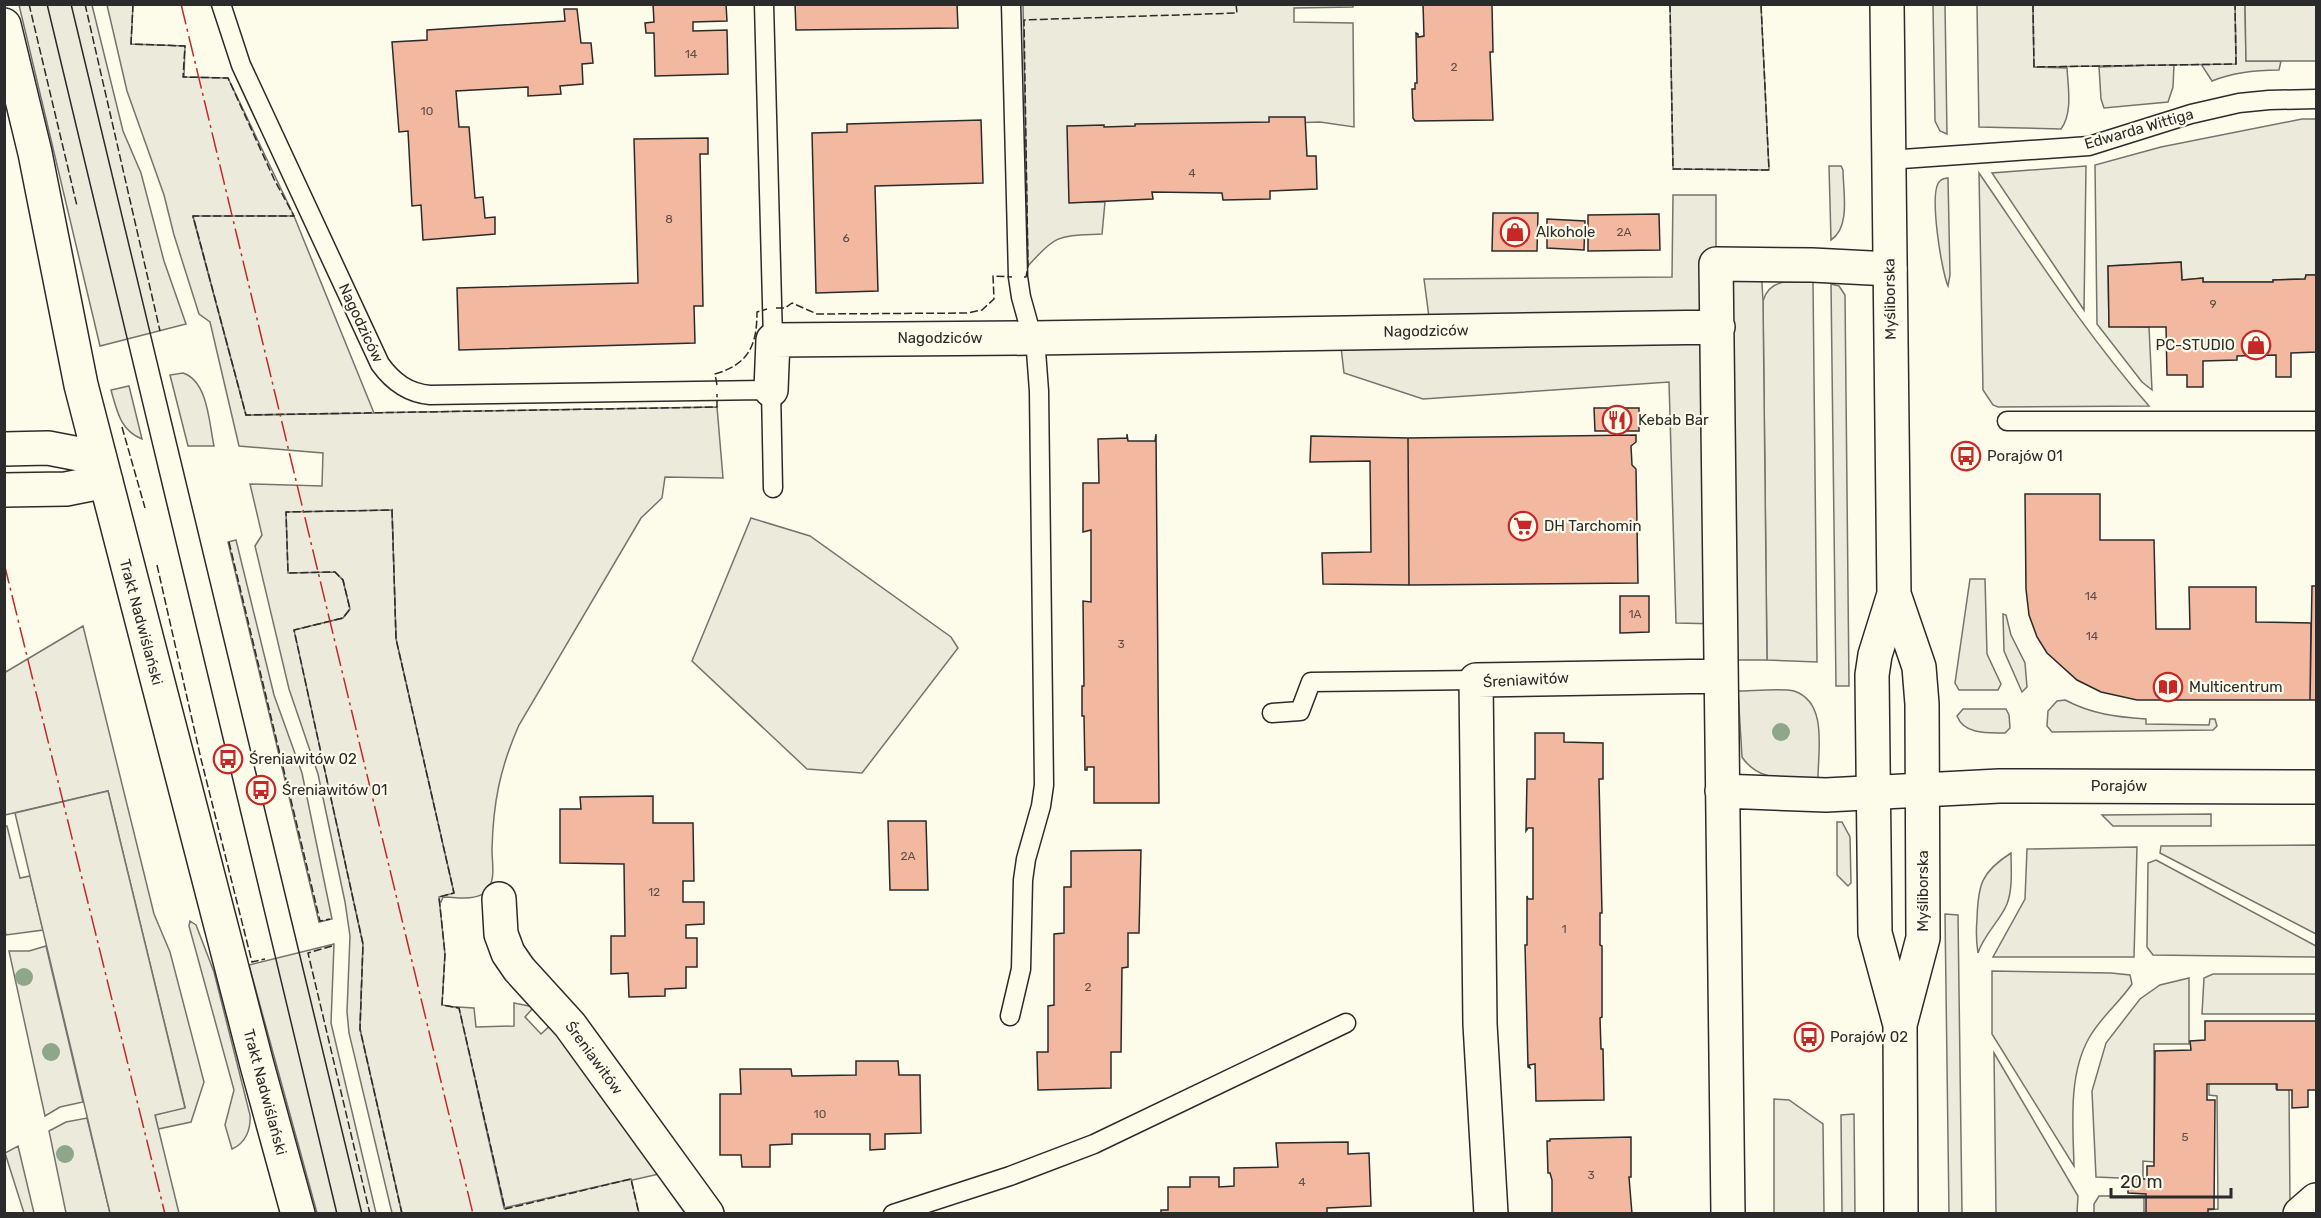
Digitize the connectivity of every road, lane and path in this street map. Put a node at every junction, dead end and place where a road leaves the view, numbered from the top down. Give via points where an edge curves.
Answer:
1 (221, 4) edge
2 (764, 4) edge
3 (1011, 4) edge
4 (1887, 4) edge
5 (6, 40) edge
6 (2316, 99) edge
7 (1888, 160) junction
8 (1890, 270) junction
9 (1718, 327) junction
10 (1033, 338) junction
11 (773, 339) junction
12 (771, 390) junction
13 (2007, 421) dead end
14 (2316, 422) edge
15 (4, 449) edge
16 (103, 469) junction
17 (773, 488) dead end
18 (4, 490) edge
19 (1894, 594) junction
20 (1721, 676) junction
21 (1476, 680) junction
22 (1272, 713) dead end
23 (2316, 787) edge
24 (1922, 790) junction
25 (1722, 791) junction
26 (1873, 793) junction
27 (499, 899) dead end
28 (1010, 1016) dead end
29 (1346, 1023) dead end
30 (1900, 1025) junction
31 (2316, 1200) edge
32 (298, 1214) edge
33 (707, 1214) edge
34 (893, 1214) edge
35 (1491, 1214) edge
36 (1728, 1214) edge
37 (1901, 1214) edge
38 (2300, 1214) edge

1 - 12 lane, Nagodziców via 240,65 380,364 403,387 430,395
2 - 11 lane
3 - 10 lane via 1018,277
4 - 7 street, Myśliborska
5 - 16 street, Trakt Nadwiślański via 35,153 81,385
6 - 7 lane, Edwarda Wittiga via 2238,103 2089,146
7 - 8 street, Myśliborska
8 - 9 street via 1716,264
8 - 19 street, Myśliborska
9 - 10 street, Nagodziców
9 - 20 street
10 - 11 street, Nagodziców
10 - 28 lane via 1041,457 1044,785 1023,879 1021,969
11 - 12 street
12 - 17 lane
13 - 14 lane
15 - 16 street via 48,448
16 - 18 street via 66,489
16 - 32 street, Trakt Nadwiślański
19 - 24 street, Myśliborska via 1921,677
19 - 26 street, Myśliborska via 1872,675
20 - 21 street, Śreniawitów
20 - 25 street
21 - 22 lane via 1311,682 1300,711
21 - 35 street, Śreniawitów via 1480,1024
23 - 24 street, Porajów via 1999,786
24 - 26 street
24 - 30 street, Myśliborska via 1923,938
25 - 26 street
25 - 36 street
26 - 30 street, Myśliborska via 1875,933
27 - 33 street, Śreniawitów via 501,934 508,953 570,1025
29 - 34 lane via 1094,1144
30 - 37 street, Myśliborska
31 - 38 street

